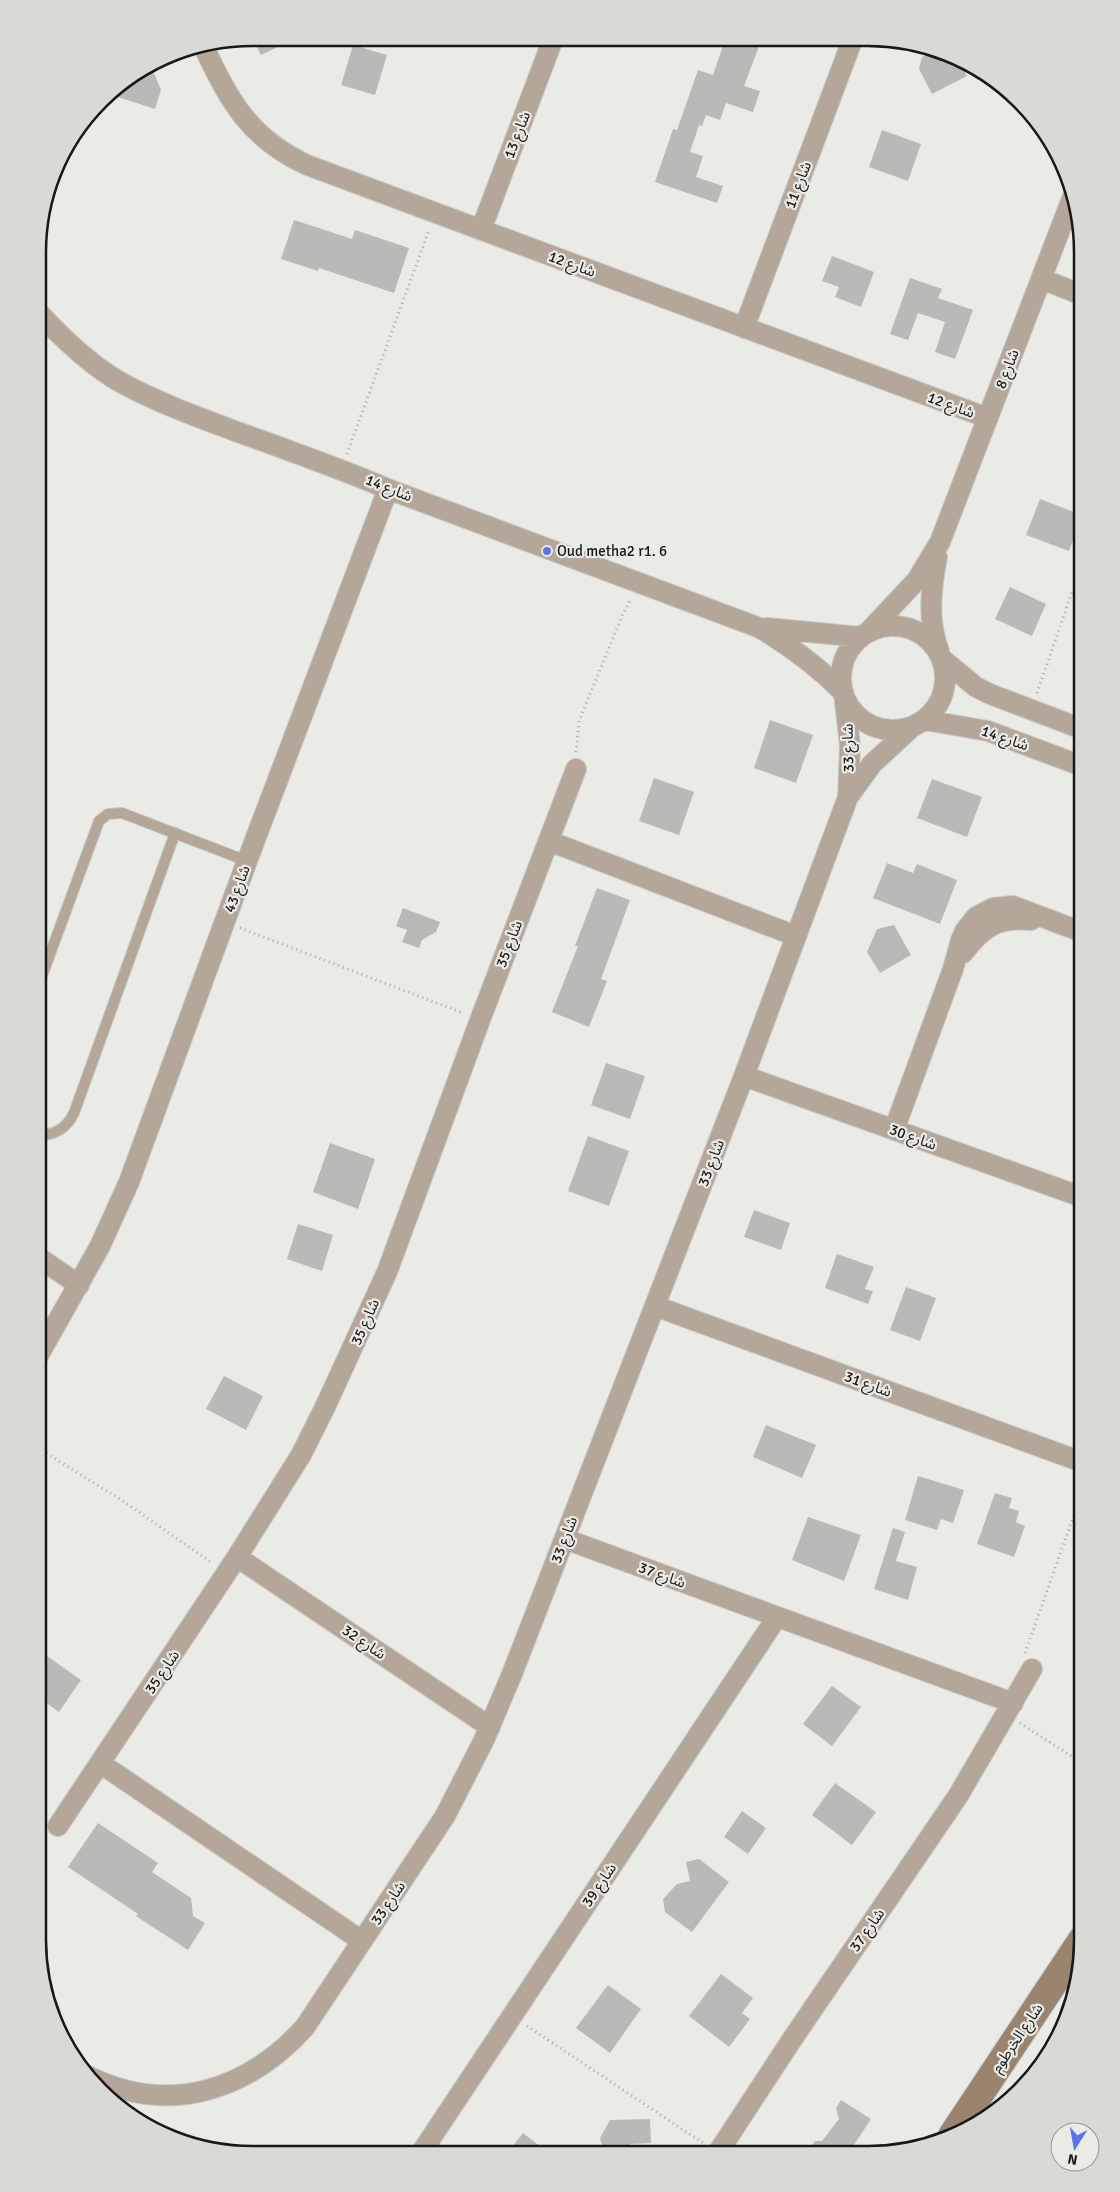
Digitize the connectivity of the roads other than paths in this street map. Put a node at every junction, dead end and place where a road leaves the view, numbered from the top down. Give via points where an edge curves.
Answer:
1 (550, 46) edge
2 (850, 46) edge
3 (206, 51) edge
4 (1069, 207) edge
5 (482, 230) junction
6 (1042, 280) junction
7 (1074, 292) edge
8 (46, 320) edge
9 (744, 328) junction
10 (988, 418) junction
11 (388, 488) junction
12 (940, 542) junction
13 (760, 628) junction
14 (865, 634) junction
15 (941, 655) junction
16 (843, 695) junction
17 (918, 724) junction
18 (1074, 726) edge
19 (1074, 763) edge
20 (576, 769) road end
21 (848, 797) junction
22 (174, 833) junction
23 (549, 841) junction
24 (247, 861) junction
25 (1074, 929) edge
26 (796, 936) junction
27 (46, 963) edge
28 (744, 1076) junction
29 (894, 1130) junction
30 (46, 1134) edge
31 (1074, 1195) edge
32 (46, 1263) edge
33 (79, 1285) junction
34 (654, 1306) junction
35 (46, 1342) edge
36 (1074, 1459) edge
37 (565, 1539) junction
38 (232, 1565) junction
39 (777, 1617) junction
40 (1031, 1663) road end
41 (1010, 1709) junction
42 (490, 1727) junction
43 (100, 1763) junction
44 (58, 1826) dead end
45 (362, 1941) junction
46 (1073, 1954) edge
47 (103, 2083) edge
48 (959, 2125) edge
49 (425, 2146) edge
50 (723, 2146) edge

1 - 5 street, شارع 13
2 - 9 street, شارع 11
3 - 5 street, شارع 12 via 234,106 256,133 272,146 307,166
4 - 6 street, شارع 8
5 - 9 street, شارع 12
6 - 7 street
6 - 10 street, شارع 8
8 - 11 street, شارع 14 via 96,366 151,398
9 - 10 street, شارع 12
10 - 12 street, شارع 8
11 - 13 street, شارع 14
11 - 24 street, شارع 43
12 - 14 street, شارع 8 via 917,580
12 - 15 street, شارع 8 via 931,610 934,638
13 - 14 street, شارع 14
13 - 16 street, شارع 14 via 820,669
14 - 15 street via 884,626 915,630 929,639
14 - 16 street via 850,647 843,661 840,676
15 - 17 street via 946,673 942,699 935,711
15 - 18 street via 976,687
16 - 17 street via 854,713 880,729 896,731
16 - 21 street, شارع 33 via 850,746
17 - 19 street, شارع 14 via 988,731
17 - 21 street, شارع 33 via 872,764
20 - 23 street, شارع 35
21 - 26 street, شارع 33
22 - 24 lane
22 - 27 lane via 122,813 113,812 103,817
22 - 30 lane via 74,1113 65,1127
23 - 26 street
23 - 38 street, شارع 35 via 369,1314 301,1454
24 - 33 street, شارع 43 via 129,1182
25 - 29 street via 1060,924 1004,920 978,935 953,969
26 - 28 street, شارع 33
28 - 29 street, شارع 30
28 - 34 street, شارع 33
29 - 31 street, شارع 30
32 - 33 street
33 - 35 street, شارع 43
34 - 36 street, شارع 31
34 - 37 street, شارع 33
37 - 39 street, شارع 37
37 - 42 street, شارع 33
38 - 42 street, شارع 32
38 - 43 street, شارع 35
39 - 41 street, شارع 37
39 - 49 street, شارع 39
40 - 41 street, شارع 37
41 - 50 street, شارع 37 via 925,1846
42 - 45 street, شارع 33 via 445,1816
43 - 44 street, شارع 35
43 - 45 street
45 - 47 street, شارع 33 via 300,2032 277,2055 244,2076 207,2091 169,2096
46 - 48 main road, شارع الخرطوم

